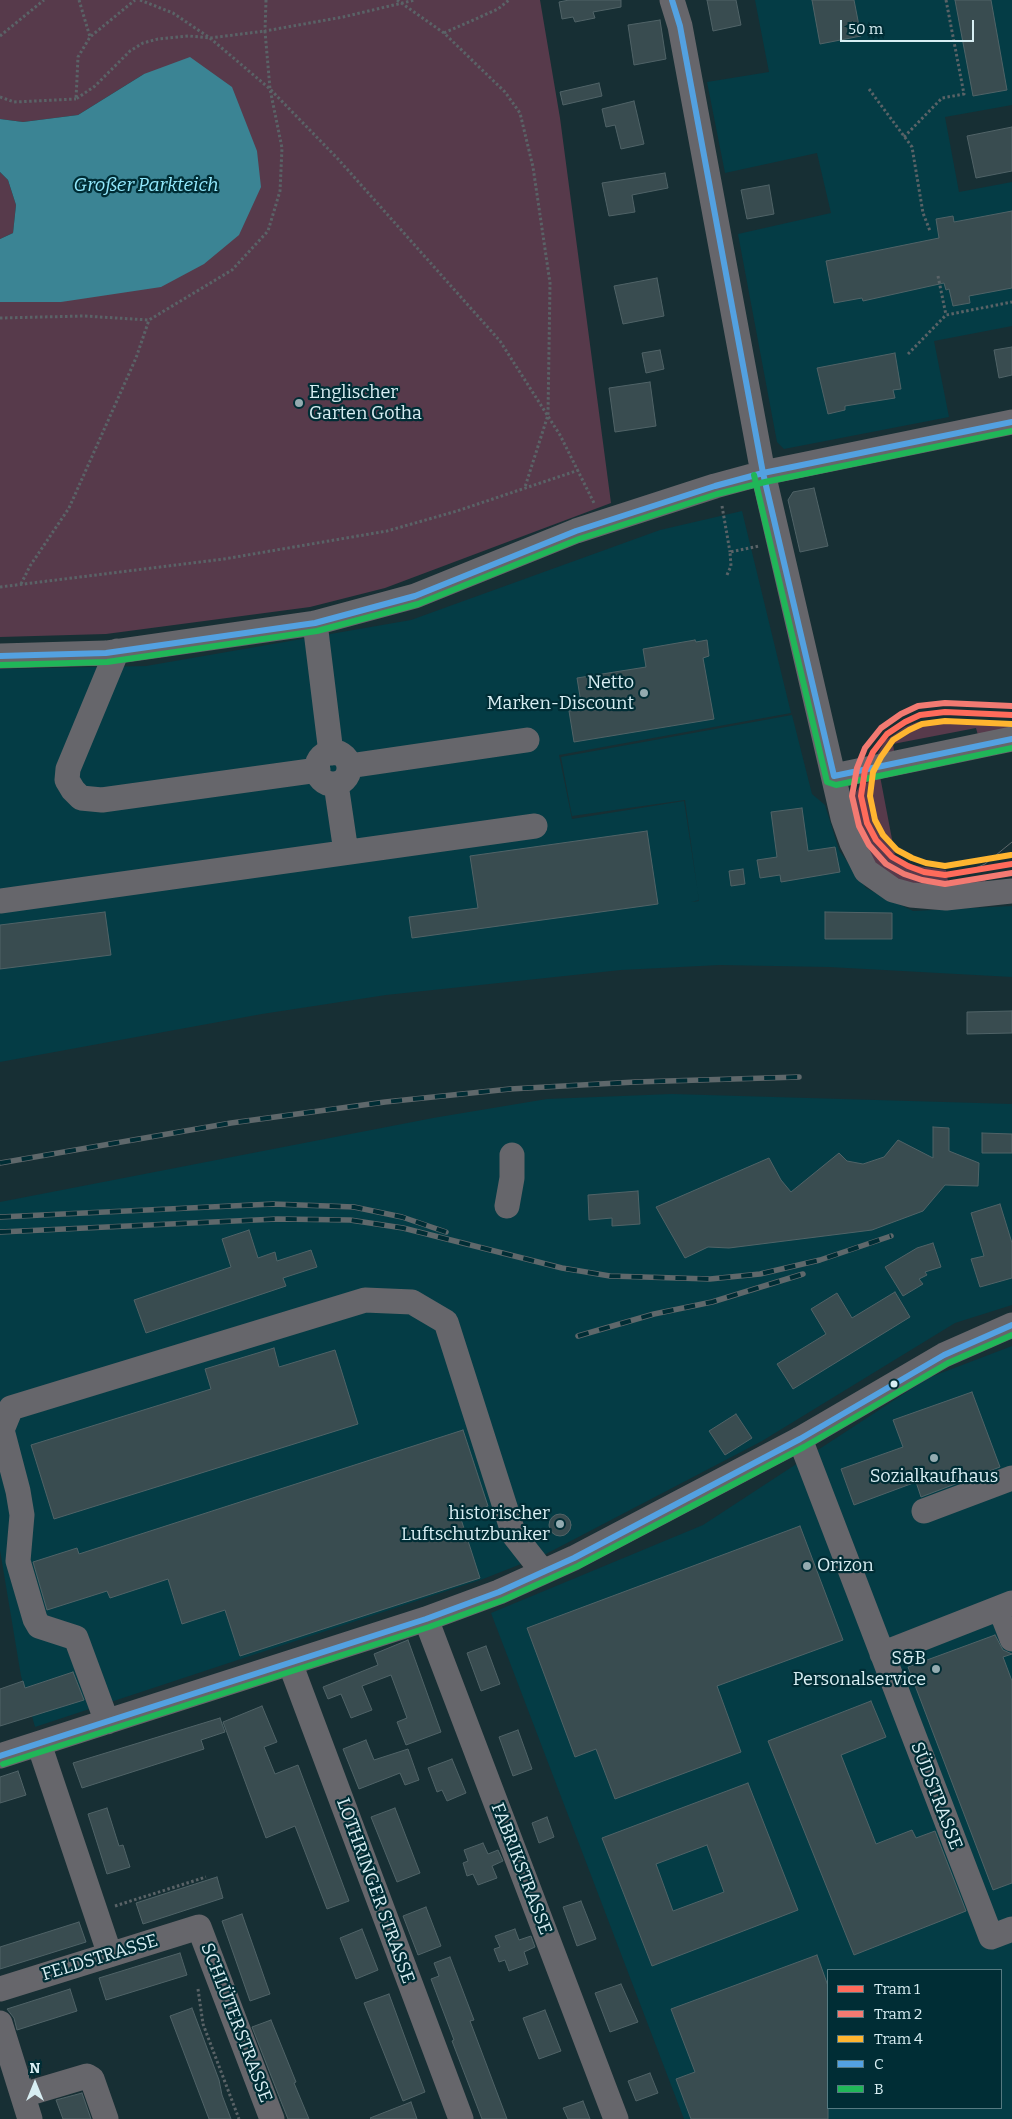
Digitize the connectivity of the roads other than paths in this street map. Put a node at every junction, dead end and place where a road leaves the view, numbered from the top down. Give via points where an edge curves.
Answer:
1 (672, 0) edge
2 (1012, 422) edge
3 (763, 473) junction
4 (315, 623) junction
5 (117, 651) junction
6 (0, 656) edge
7 (1012, 739) edge
8 (527, 740) dead end
9 (333, 768) junction
10 (834, 776) junction
11 (535, 826) dead end
12 (346, 852) junction
13 (1012, 891) edge
14 (0, 901) edge
15 (512, 1155) dead end
16 (507, 1206) dead end
17 (1012, 1326) edge
18 (800, 1439) junction
19 (1012, 1478) edge
20 (924, 1511) dead end
21 (543, 1572) junction
22 (1006, 1606) edge
23 (426, 1619) junction
24 (1012, 1639) edge
25 (882, 1654) junction
26 (290, 1663) junction
27 (106, 1722) junction
28 (39, 1744) junction
29 (0, 1756) edge
30 (200, 1927) joint
31 (1001, 1933) edge
32 (110, 1955) junction
33 (0, 1988) edge
34 (0, 2023) edge
35 (23, 2095) junction
36 (30, 2119) edge
37 (106, 2119) edge
38 (272, 2119) edge
39 (461, 2119) edge
40 (616, 2119) edge

1 - 3 street via 682,36
2 - 3 street
3 - 4 street via 602,522 415,596
3 - 10 street
4 - 5 street
4 - 9 street
5 - 6 street
5 - 9 street via 68,769 67,780 81,798 102,800
7 - 10 street
8 - 9 street
9 - 12 street
10 - 13 street via 843,818 862,865 893,890 946,898
11 - 12 street
12 - 14 street
15 - 16 street
17 - 18 street via 944,1355
18 - 21 street
18 - 25 street, SÜDSTRASSE
19 - 20 street
21 - 23 street via 496,1594
21 - 27 street via 514,1534 446,1322 412,1302 365,1300 10,1408 2,1430 22,1515 18,1561 35,1619 39,1626 76,1638
22 - 24 street
22 - 25 street
23 - 26 street
23 - 40 street, FABRIKSTRASSE
25 - 31 street, SÜDSTRASSE
26 - 27 street
26 - 39 street, LOTHRINGER STRASSE
27 - 28 street
28 - 29 street
28 - 32 street
30 - 32 street, FELDSTRASSE
30 - 38 street, SCHLÜTERSTRASSE
32 - 33 street, FELDSTRASSE
34 - 35 street
35 - 36 street
35 - 37 street via 87,2076 92,2079

